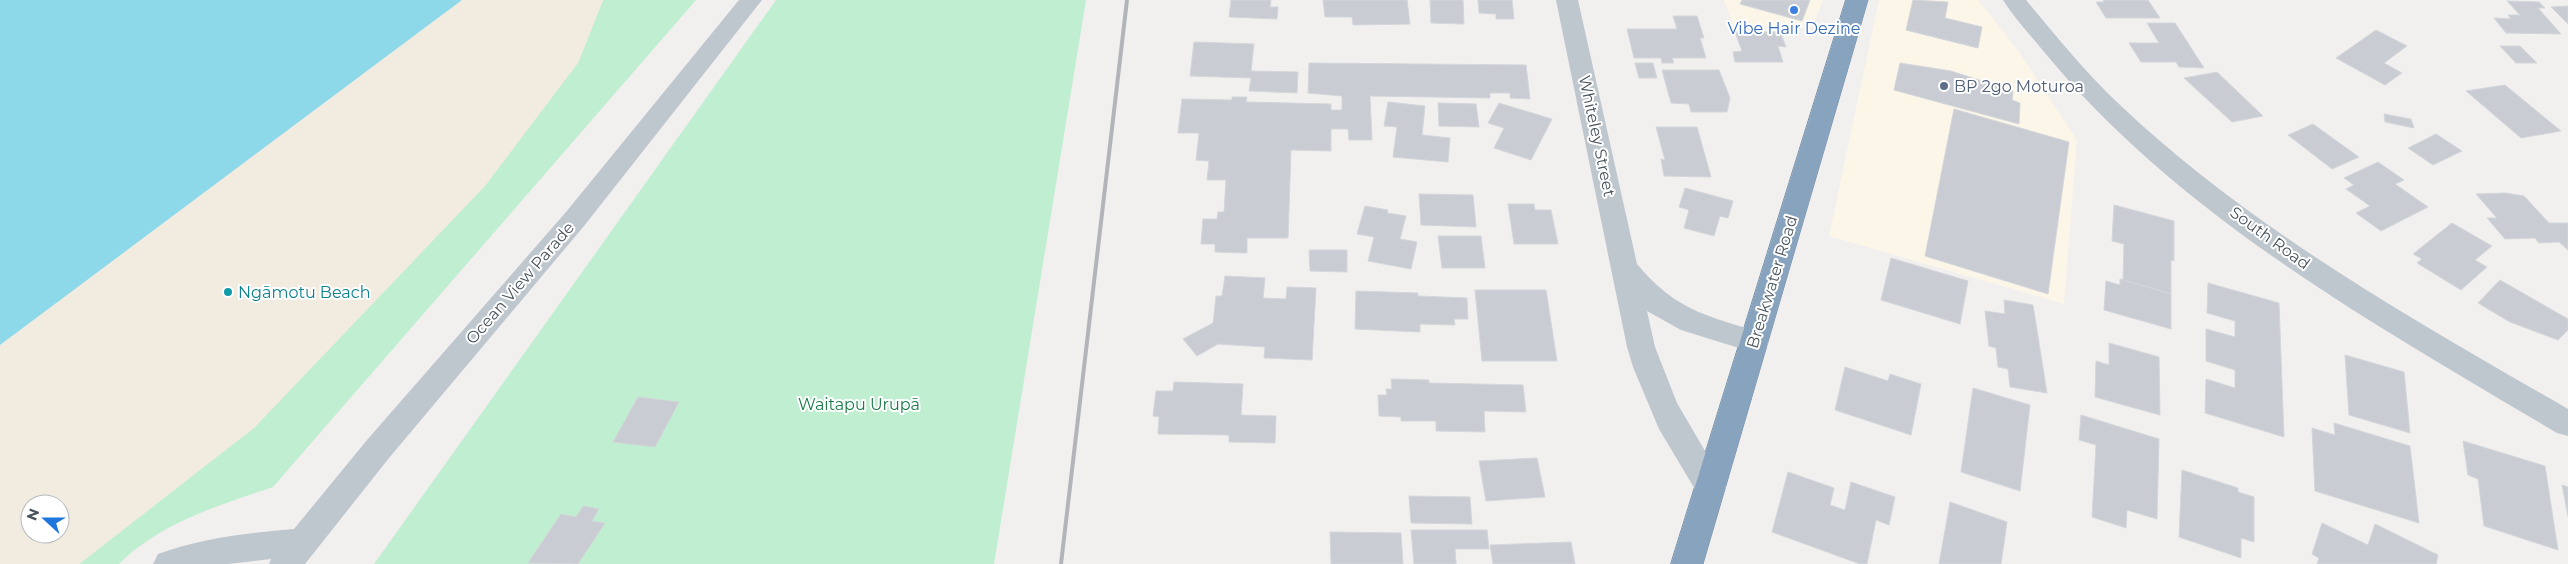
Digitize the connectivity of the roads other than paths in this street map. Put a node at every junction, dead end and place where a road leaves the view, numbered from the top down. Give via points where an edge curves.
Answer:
1 (752, 0) edge
2 (1567, 0) edge
3 (1858, 0) edge
4 (2014, 0) edge
5 (1627, 271) junction
6 (1754, 342) junction
7 (2568, 424) edge
8 (1710, 487) junction
9 (293, 553) edge
10 (169, 564) edge
11 (1687, 564) edge

1 - 9 street, Ocean View Parade via 575,219
2 - 5 street, Whiteley Street
3 - 6 highway, Breakwater Road
4 - 7 street, South Road via 2110,110 2261,233 2414,333
5 - 6 street via 1656,302 1672,312
5 - 8 street, Whiteley Street via 1649,373 1678,439
6 - 8 highway, Breakwater Road
8 - 11 highway, Breakwater Road
9 - 10 street via 265,545

